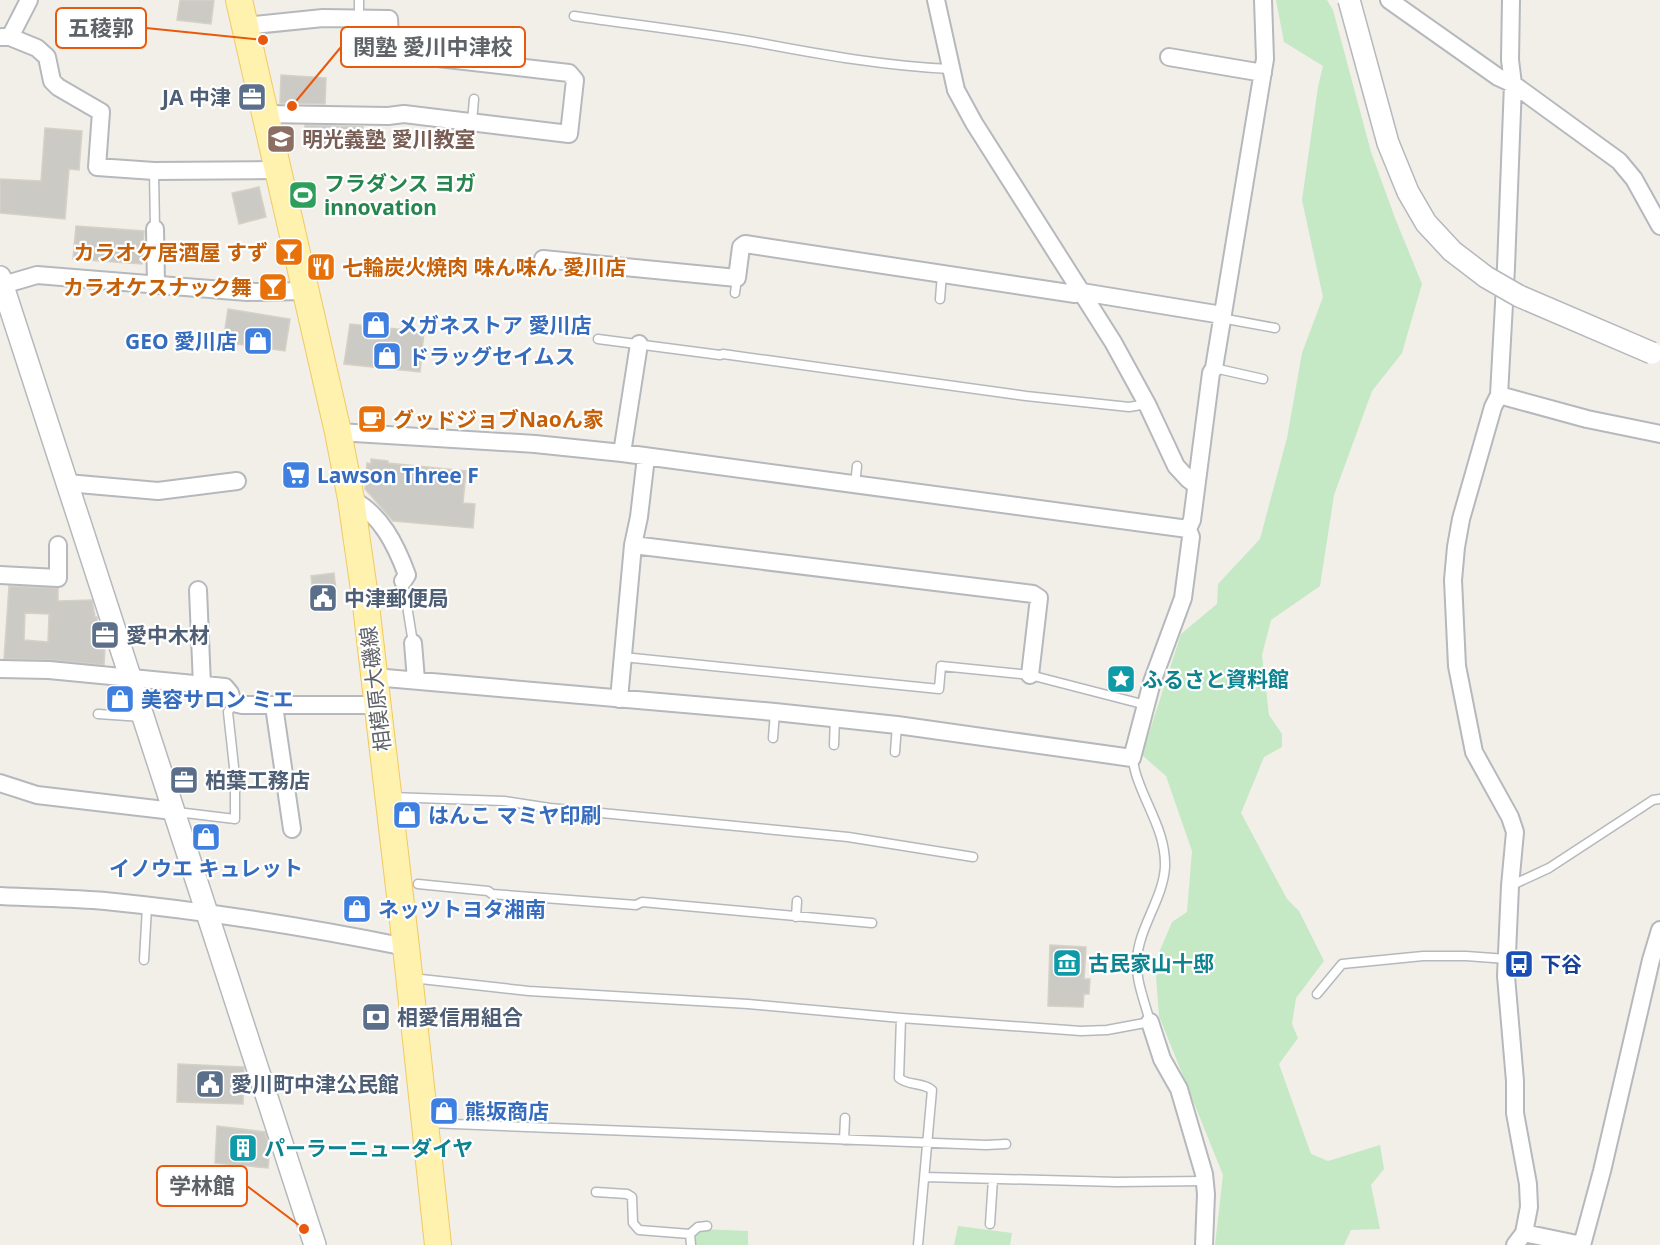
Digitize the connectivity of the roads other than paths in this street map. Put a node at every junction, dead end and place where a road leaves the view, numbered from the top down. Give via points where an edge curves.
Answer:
1 (29, 0) edge
2 (238, 0) edge
3 (359, 0) edge
4 (936, 0) edge
5 (1263, 0) edge
6 (1348, 0) edge
7 (1389, 0) edge
8 (1511, 0) edge
9 (574, 16) dead end
10 (359, 19) junction
11 (245, 26) junction
12 (5, 37) edge
13 (1177, 62) dead end
14 (950, 69) junction
15 (1263, 73) junction
16 (1513, 84) junction
17 (474, 99) dead end
18 (265, 114) junction
19 (472, 122) junction
20 (276, 170) junction
21 (154, 171) junction
22 (1660, 226) edge
23 (155, 230) joint
24 (553, 256) dead end
25 (942, 274) junction
26 (1, 281) edge
27 (156, 284) junction
28 (305, 291) junction
29 (1082, 292) junction
30 (940, 298) dead end
31 (1222, 316) junction
32 (1271, 330) dead end
33 (598, 339) dead end
34 (639, 344) junction
35 (1656, 355) edge
36 (1214, 368) junction
37 (1263, 379) dead end
38 (1499, 395) junction
39 (1147, 404) junction
40 (338, 432) junction
41 (1660, 435) edge
42 (622, 453) junction
43 (646, 457) junction
44 (857, 466) dead end
45 (237, 481) dead end
46 (68, 483) junction
47 (855, 485) junction
48 (1196, 485) junction
49 (351, 499) junction
50 (1188, 529) junction
51 (58, 544) dead end
52 (633, 545) junction
53 (0, 575) edge
54 (403, 581) joint
55 (193, 599) dead end
56 (413, 643) joint
57 (623, 657) junction
58 (0, 669) edge
59 (1030, 675) junction
60 (131, 677) junction
61 (374, 677) junction
62 (416, 680) junction
63 (202, 686) junction
64 (619, 699) junction
65 (233, 703) junction
66 (378, 705) junction
67 (1146, 705) junction
68 (274, 706) junction
69 (776, 712) junction
70 (98, 714) dead end
71 (143, 717) junction
72 (835, 718) junction
73 (897, 725) junction
74 (773, 738) dead end
75 (834, 745) dead end
76 (895, 752) dead end
77 (1132, 758) junction
78 (0, 783) edge
79 (387, 797) junction
80 (1660, 799) edge
81 (173, 811) junction
82 (292, 829) dead end
83 (973, 857) dead end
84 (418, 885) dead end
85 (1510, 886) junction
86 (0, 896) edge
87 (797, 901) dead end
88 (147, 907) junction
89 (209, 915) junction
90 (796, 917) junction
91 (872, 923) dead end
92 (1660, 930) edge
93 (406, 947) junction
94 (1507, 959) junction
95 (144, 960) dead end
96 (408, 978) junction
97 (1317, 994) dead end
98 (901, 1018) junction
99 (1150, 1022) junction
100 (845, 1118) dead end
101 (424, 1123) junction
102 (844, 1140) junction
103 (926, 1143) junction
104 (1006, 1144) dead end
105 (925, 1177) junction
106 (993, 1179) junction
107 (1206, 1181) junction
108 (596, 1192) dead end
109 (990, 1224) dead end
110 (707, 1226) dead end
111 (690, 1234) junction
112 (1519, 1239) edge
113 (315, 1245) edge
114 (438, 1245) edge
115 (691, 1245) edge
116 (918, 1245) edge
117 (1204, 1245) edge
118 (1582, 1245) edge

1 - 12 street
2 - 11 main road, 相模原大磯線
3 - 10 lane
4 - 14 street
5 - 15 street
6 - 35 street, bridge via 1388,143 1426,223 1452,251 1519,296
7 - 16 street via 1498,78
8 - 16 street
9 - 14 lane via 844,59
10 - 11 street via 323,18
10 - 19 street via 389,19 394,53 569,73 575,80 569,134
11 - 18 main road, 相模原大磯線
12 - 21 street via 37,48 47,57 52,81 58,87 101,112 97,167
13 - 15 street
14 - 29 street via 956,90 974,123
15 - 31 street
16 - 22 street via 1619,161 1634,179
16 - 38 street
17 - 19 lane
18 - 19 street via 404,114
18 - 20 main road, 相模原大磯線
20 - 21 street
20 - 28 main road, 相模原大磯線
21 - 23 lane
23 - 27 street
24 - 25 street via 642,275 736,285 741,247 745,244
25 - 29 street
25 - 30 lane
26 - 27 street via 37,275
26 - 46 street
27 - 28 street via 248,292
28 - 40 main road, 相模原大磯線
29 - 31 street
29 - 39 street
31 - 32 lane
31 - 36 street
33 - 34 lane
34 - 39 lane via 1026,396 1129,407
34 - 42 street
36 - 37 lane
36 - 48 street
38 - 41 street
38 - 85 street via 1461,519 1454,580 1457,666 1474,752 1515,832
39 - 48 street via 1176,466
40 - 42 street
40 - 49 main road, 相模原大磯線
42 - 43 street
43 - 47 street
43 - 52 street
44 - 47 lane
45 - 46 street via 158,491
46 - 60 street
47 - 50 street
48 - 50 street
49 - 54 street via 363,505 381,524 396,547 407,575
49 - 61 main road, 相模原大磯線
50 - 67 street via 1191,537 1183,598
51 - 53 street via 58,578
52 - 57 street
52 - 59 street via 1033,594 1039,598
54 - 56 lane
55 - 63 street
56 - 62 street
57 - 59 lane via 939,690 942,666
57 - 64 street
58 - 60 street
59 - 67 lane
60 - 63 street
60 - 71 street
61 - 62 street
61 - 66 main road, 相模原大磯線
62 - 64 street
63 - 65 street via 225,687
64 - 69 street
65 - 68 street
65 - 81 lane via 228,712 235,819
66 - 68 street
66 - 79 main road, 相模原大磯線
67 - 77 street
68 - 82 street
69 - 72 street
69 - 74 lane
70 - 71 lane
71 - 81 street
72 - 73 street
72 - 75 lane
73 - 76 lane
73 - 77 street
77 - 99 lane via 1164,842 1161,889 1137,960
78 - 81 street via 37,795
79 - 83 lane via 504,801 527,809 848,837
79 - 93 main road, 相模原大磯線
80 - 85 lane via 1549,868
81 - 89 street
84 - 90 lane
85 - 94 street
86 - 88 street
87 - 90 lane
88 - 89 street
88 - 95 lane
89 - 93 street via 310,928
89 - 113 street
90 - 91 lane
92 - 118 street
93 - 96 main road, 相模原大磯線
94 - 97 lane via 1423,956 1342,964
94 - 112 street via 1515,1113 1529,1207
96 - 98 lane via 529,991
96 - 101 main road, 相模原大磯線
98 - 99 lane via 1081,1031
98 - 103 lane via 899,1078 932,1090
99 - 107 street via 1162,1059 1179,1089
100 - 102 lane
101 - 102 lane
101 - 114 main road, 相模原大磯線
102 - 103 lane
103 - 104 lane
103 - 105 lane
105 - 106 lane
105 - 116 lane
106 - 107 lane
106 - 109 lane
107 - 117 street
108 - 111 lane via 632,1197 633,1223 639,1230
110 - 111 lane
111 - 115 lane
112 - 118 street

